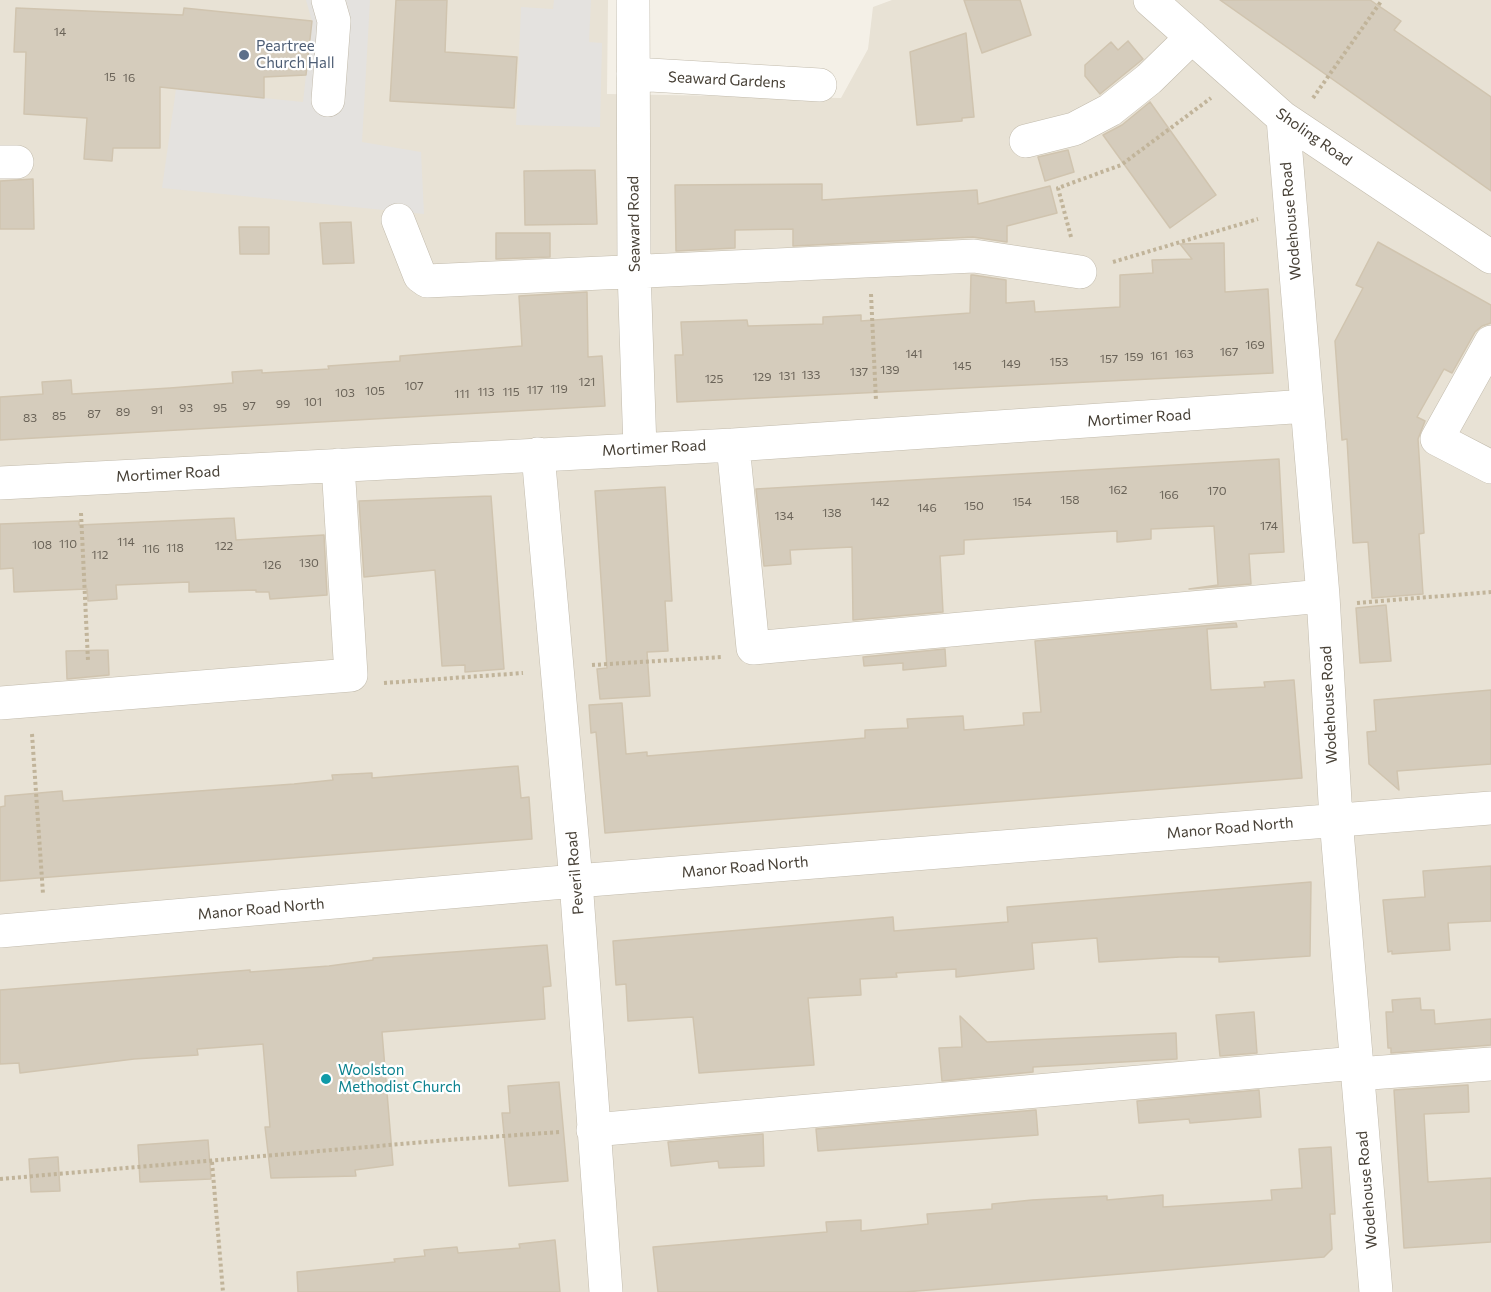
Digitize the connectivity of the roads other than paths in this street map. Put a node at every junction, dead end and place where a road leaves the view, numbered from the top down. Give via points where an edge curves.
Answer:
1 (328, 0) edge
2 (633, 0) edge
3 (1150, 0) edge
4 (1192, 37) junction
5 (633, 74) junction
6 (820, 85) dead end
7 (328, 100) dead end
8 (1288, 122) junction
9 (1026, 141) dead end
10 (398, 220) dead end
11 (1491, 257) edge
12 (634, 270) junction
13 (1080, 272) road end
14 (1491, 342) edge
15 (1307, 406) junction
16 (733, 445) junction
17 (640, 449) junction
18 (538, 454) junction
19 (338, 465) junction
20 (1491, 467) edge
21 (0, 483) edge
22 (1323, 601) junction
23 (15, 702) edge
24 (1491, 808) edge
25 (1336, 819) junction
26 (576, 881) junction
27 (0, 931) edge
28 (1491, 1064) edge
29 (1356, 1068) junction
30 (593, 1130) junction
31 (606, 1292) edge
32 (1376, 1292) edge

1 - 7 street via 334,21
2 - 5 street, Seaward Road
3 - 4 street, Sholing Road
4 - 8 street, Sholing Road
4 - 9 street via 1110,110 1074,129
5 - 6 street, Seaward Gardens
5 - 12 street, Seaward Road
8 - 11 street, Sholing Road
8 - 15 street, Wodehouse Road
10 - 12 street via 420,276 427,281 543,278
12 - 13 street via 974,256
12 - 17 street, Seaward Road
14 - 20 street via 1437,439
15 - 16 street, Mortimer Road
15 - 22 street, Wodehouse Road
16 - 17 street, Mortimer Road
16 - 22 street via 753,648
17 - 18 street, Mortimer Road
18 - 19 street, Mortimer Road
18 - 26 street, Peveril Road
19 - 21 street, Mortimer Road
19 - 23 street via 351,675
22 - 25 street, Wodehouse Road
24 - 25 street, Manor Road North
25 - 26 street, Manor Road North
25 - 29 street, Wodehouse Road
26 - 27 street, Manor Road North
26 - 30 street, Peveril Road
28 - 29 street
29 - 30 street
29 - 32 street, Wodehouse Road
30 - 31 street, Peveril Road

